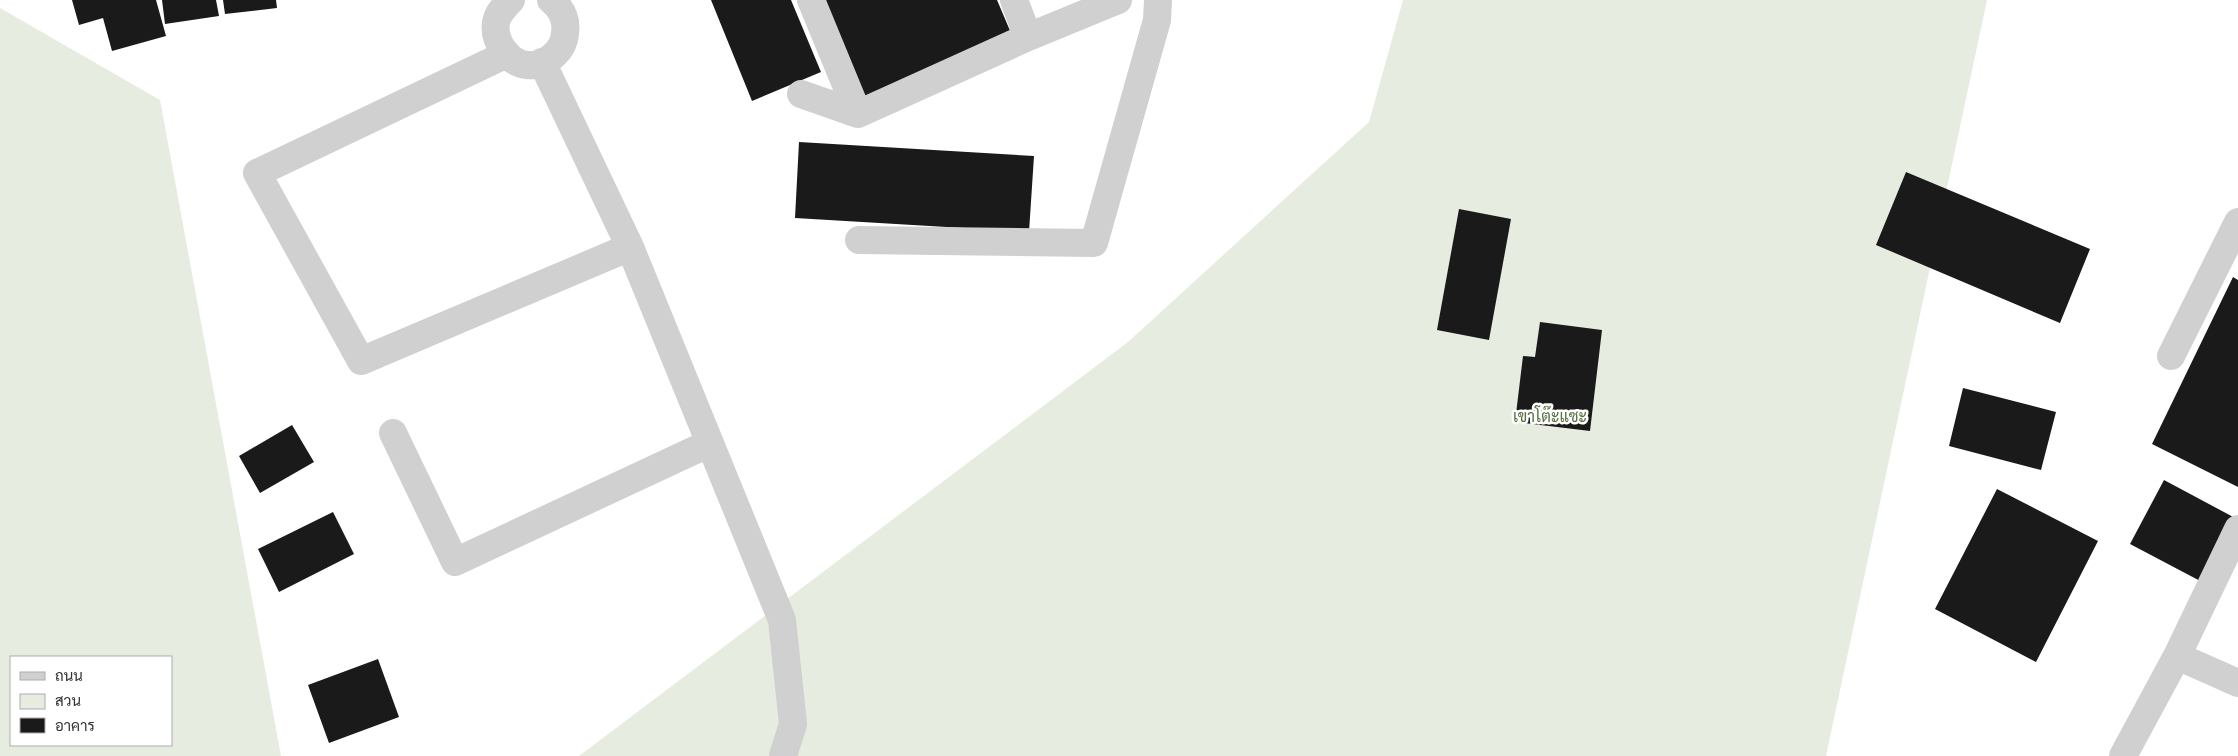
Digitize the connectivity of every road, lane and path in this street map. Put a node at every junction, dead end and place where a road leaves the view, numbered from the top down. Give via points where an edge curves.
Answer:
1 (511, 0) edge
2 (551, 0) edge
3 (810, 0) edge
4 (1014, 0) edge
5 (1118, 0) edge
6 (1158, 0) edge
7 (1028, 37) junction
8 (507, 54) junction
9 (542, 62) junction
10 (801, 94) dead end
11 (858, 114) junction
12 (2238, 222) edge
13 (859, 240) dead end
14 (630, 247) junction
15 (2171, 356) dead end
16 (393, 433) dead end
17 (710, 442) junction
18 (2238, 528) edge
19 (2177, 656) junction
20 (2238, 683) edge
21 (783, 756) edge
22 (2123, 756) edge

1 - 8 street via 501,10 496,22 500,44
2 - 9 street via 563,13 565,37 553,56
3 - 11 street
4 - 7 street
5 - 7 street
6 - 13 street via 1157,20 1094,243
7 - 11 street
8 - 9 street via 527,65
8 - 14 street via 257,173 361,361
9 - 14 street
10 - 11 street
12 - 15 street
14 - 17 street
16 - 17 street via 455,562
17 - 21 street via 782,620 793,724
18 - 19 street
19 - 20 street
19 - 22 street

